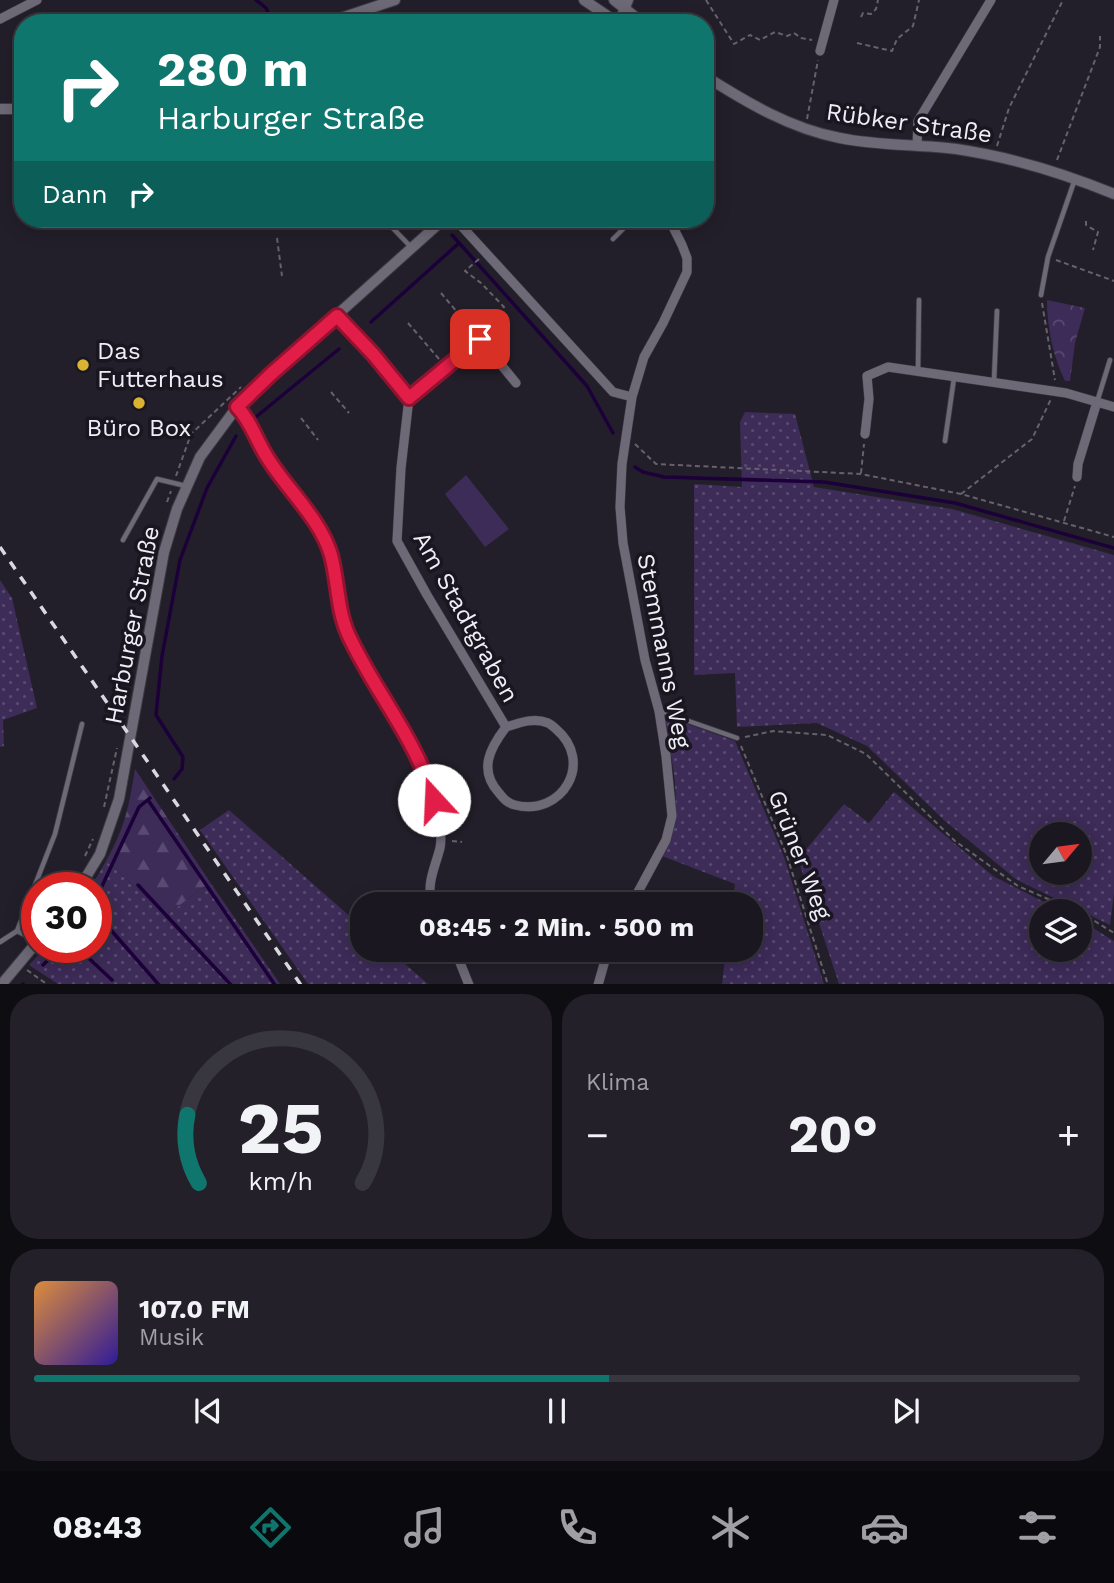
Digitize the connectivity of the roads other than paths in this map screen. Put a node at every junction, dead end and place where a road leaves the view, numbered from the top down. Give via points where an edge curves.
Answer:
1 (37, 0) edge
2 (395, 0) edge
3 (584, 0) edge
4 (614, 0) edge
5 (834, 0) edge
6 (991, 0) edge
7 (383, 2) edge
8 (627, 4) edge
9 (350, 14) edge
10 (605, 14) edge
11 (0, 19) edge
12 (821, 47) road end
13 (714, 82) edge
14 (917, 146) junction
15 (1075, 178) junction
16 (1114, 194) edge
17 (393, 228) edge
18 (434, 228) edge
19 (463, 228) edge
20 (624, 228) edge
21 (674, 228) edge
22 (612, 239) dead end
23 (412, 248) junction
24 (1041, 295) road end
25 (919, 300) dead end
26 (997, 311) dead end
27 (337, 316) junction
28 (1110, 360) dead end
29 (918, 370) junction
30 (954, 377) junction
31 (994, 382) junction
32 (516, 383) dead end
33 (632, 397) junction
34 (409, 398) junction
35 (1097, 402) junction
36 (237, 407) junction
37 (1114, 407) edge
38 (865, 434) road end
39 (945, 441) dead end
40 (1077, 477) road end
41 (187, 487) junction
42 (123, 540) dead end
43 (659, 711) junction
44 (82, 724) dead end
45 (506, 727) junction
46 (737, 738) road end
47 (89, 872) edge
48 (431, 892) edge
49 (638, 892) edge
50 (16, 932) junction
51 (21, 934) edge
52 (0, 942) edge
53 (21, 961) edge
54 (460, 962) edge
55 (605, 962) edge
56 (2, 980) edge
57 (470, 984) edge
58 (598, 984) edge

1 - 11 street
2 - 7 street
3 - 10 street
4 - 8 street
5 - 12 street
6 - 14 street via 918,121
7 - 9 street
13 - 14 street, Rübker Straße via 759,109 839,138
14 - 15 street, Rübker Straße via 994,155
15 - 16 street, Rübker Straße
15 - 24 lane via 1048,257
17 - 23 lane
18 - 23 street, Harburger Straße
19 - 33 street via 613,392
20 - 22 lane
21 - 33 street, Stemmanns Weg via 687,258 687,272 643,357
23 - 27 street, Harburger Straße
25 - 29 lane
26 - 31 lane
27 - 34 street
27 - 36 street, Harburger Straße
28 - 35 lane
29 - 30 street
29 - 38 street via 888,367 867,376
30 - 31 street
30 - 39 lane
31 - 35 street
32 - 34 street via 480,339
33 - 43 street, Stemmanns Weg via 620,496 623,543
34 - 45 street, Am Stadtgraben via 397,541
35 - 37 street
35 - 40 street
36 - 41 street, Harburger Straße via 200,457
36 - 48 street via 282,480 322,532 348,635 405,731 430,786 441,839 430,877
41 - 42 lane via 157,479
41 - 47 street, Harburger Straße via 164,552 120,799
43 - 46 lane
43 - 49 street, Stemmanns Weg via 672,816 666,840
44 - 50 lane via 55,834
45 - 45 street, Am Stadtgraben via 491,746 485,766 492,785 508,803 523,807 540,806 557,797 573,773 574,758 565,737 548,723 527,721
50 - 51 lane
50 - 52 lane
53 - 56 street
54 - 57 street
55 - 58 street

